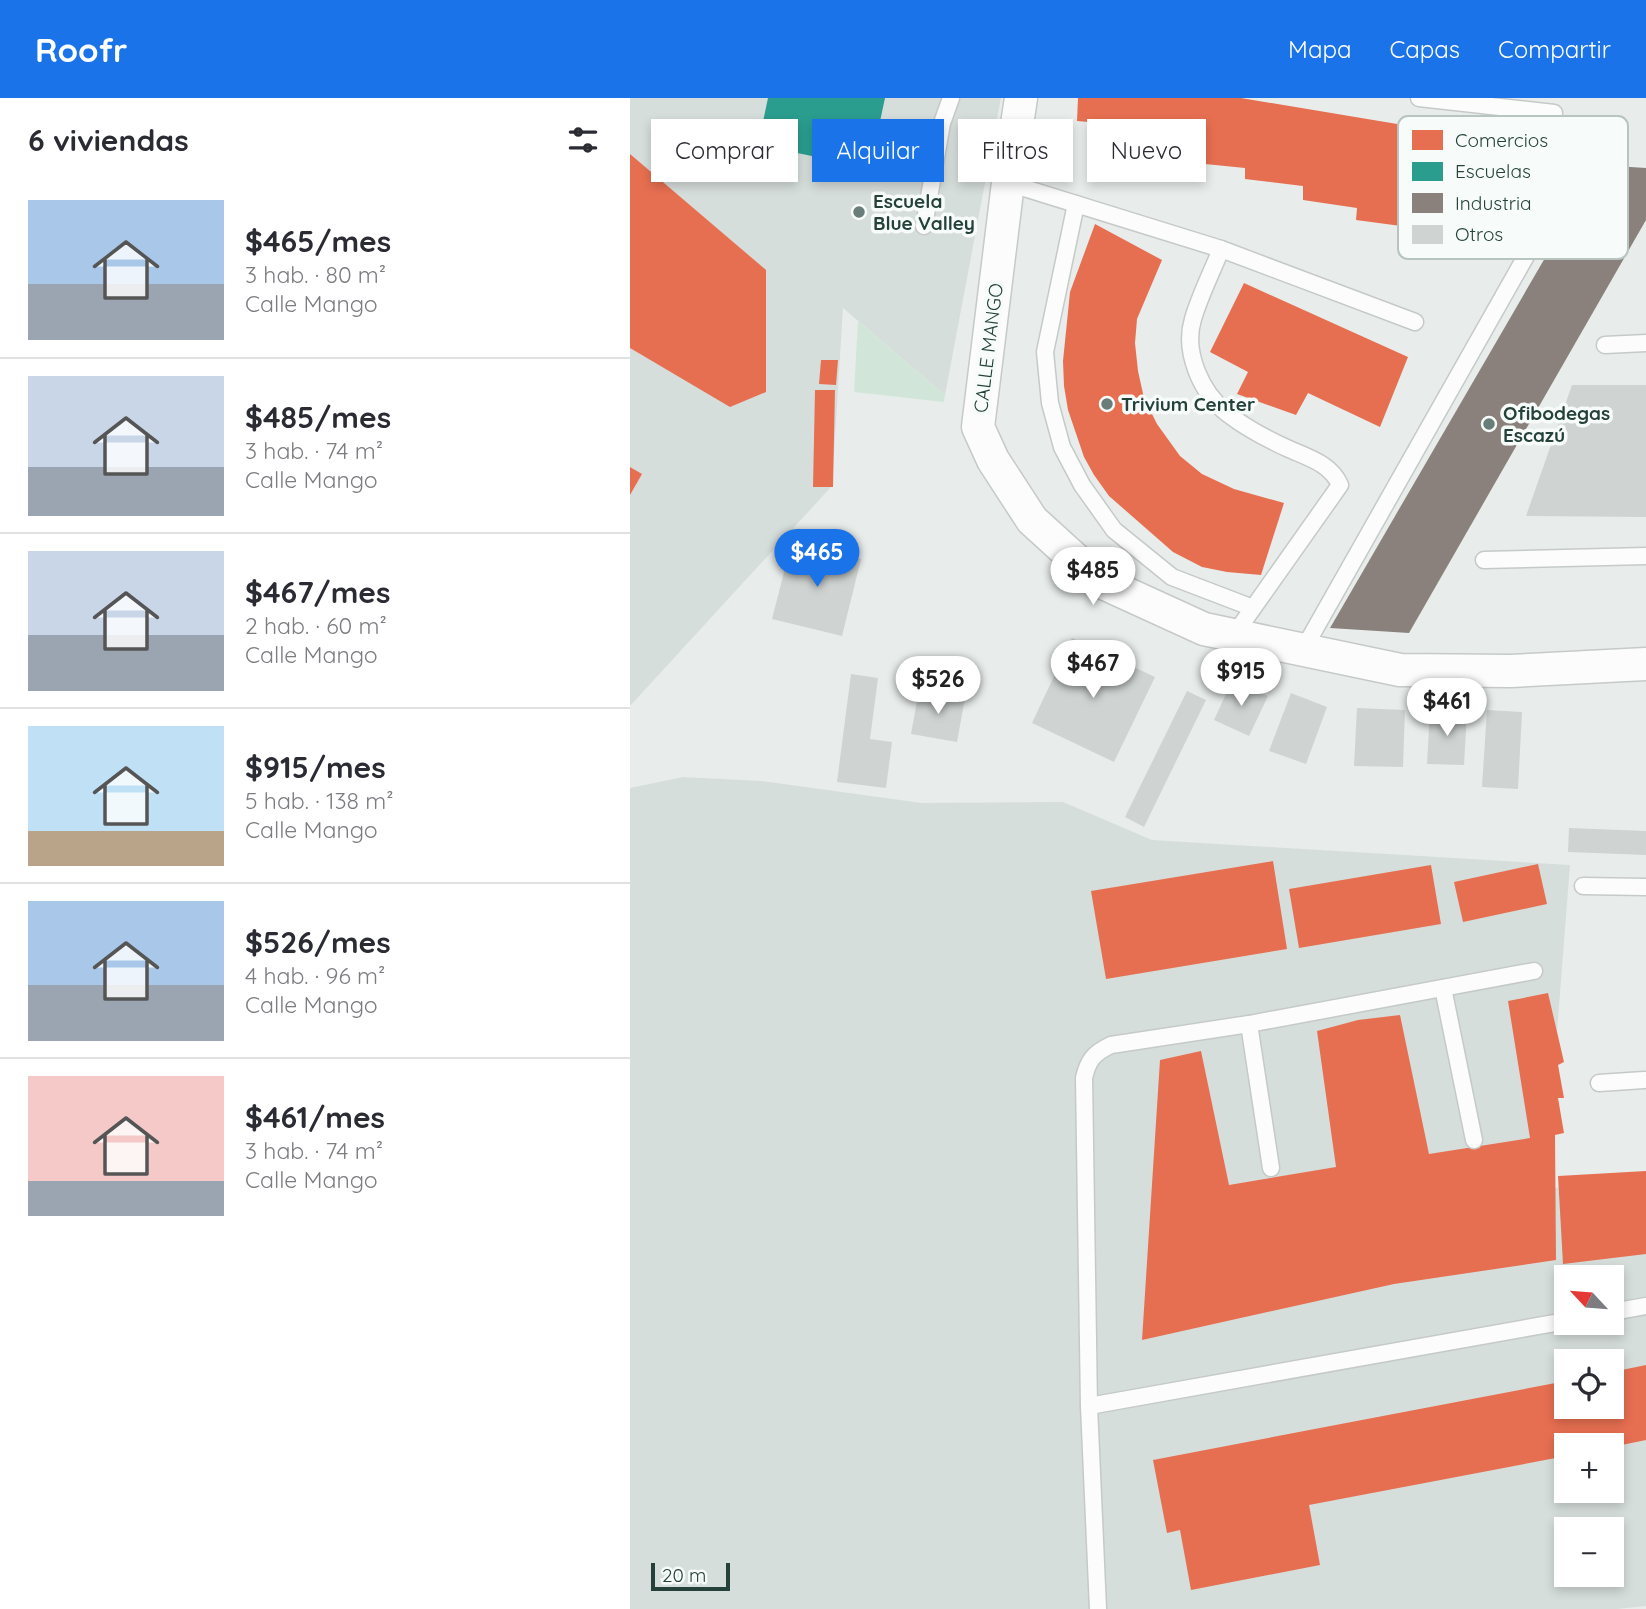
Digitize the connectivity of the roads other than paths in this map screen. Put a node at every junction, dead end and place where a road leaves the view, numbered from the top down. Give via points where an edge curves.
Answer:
1 (951, 98) edge
2 (1021, 98) edge
3 (1419, 98) edge
4 (1554, 113) dead end
5 (1008, 183) junction
6 (1076, 204) junction
7 (924, 226) dead end
8 (1221, 248) junction
9 (1524, 259) edge
10 (1415, 323) dead end
11 (1646, 343) edge
12 (1605, 345) dead end
13 (1646, 556) edge
14 (1484, 560) dead end
15 (1253, 608) junction
16 (1234, 635) junction
17 (1303, 650) junction
18 (1646, 664) edge
19 (1583, 886) dead end
20 (1646, 887) edge
21 (1534, 971) dead end
22 (1443, 988) junction
23 (1249, 1024) junction
24 (1644, 1080) dead end
25 (1599, 1083) dead end
26 (1474, 1140) dead end
27 (1272, 1168) dead end
28 (1646, 1306) edge
29 (1624, 1310) edge
30 (1554, 1323) edge
31 (1089, 1406) junction
32 (1098, 1609) edge

1 - 7 lane via 942,123
2 - 5 street, CALLE MANGO
3 - 4 lane
5 - 6 lane
5 - 16 street, CALLE MANGO via 978,427 993,460 1032,520 1099,581 1204,629
6 - 8 lane
6 - 15 lane via 1045,352 1050,404 1062,447 1114,530 1172,577
8 - 10 lane
8 - 15 lane via 1192,320 1190,349 1203,387 1228,414 1319,462 1335,473 1340,485
9 - 17 lane
11 - 12 lane
13 - 14 lane
15 - 16 lane
16 - 17 street, CALLE MANGO
17 - 18 street, CALLE MANGO via 1400,670 1511,671
19 - 20 lane
21 - 22 lane
22 - 23 lane
22 - 26 lane
23 - 27 lane
23 - 31 lane via 1111,1045 1093,1055 1087,1065
24 - 25 lane
28 - 29 lane
30 - 31 lane
31 - 32 lane

